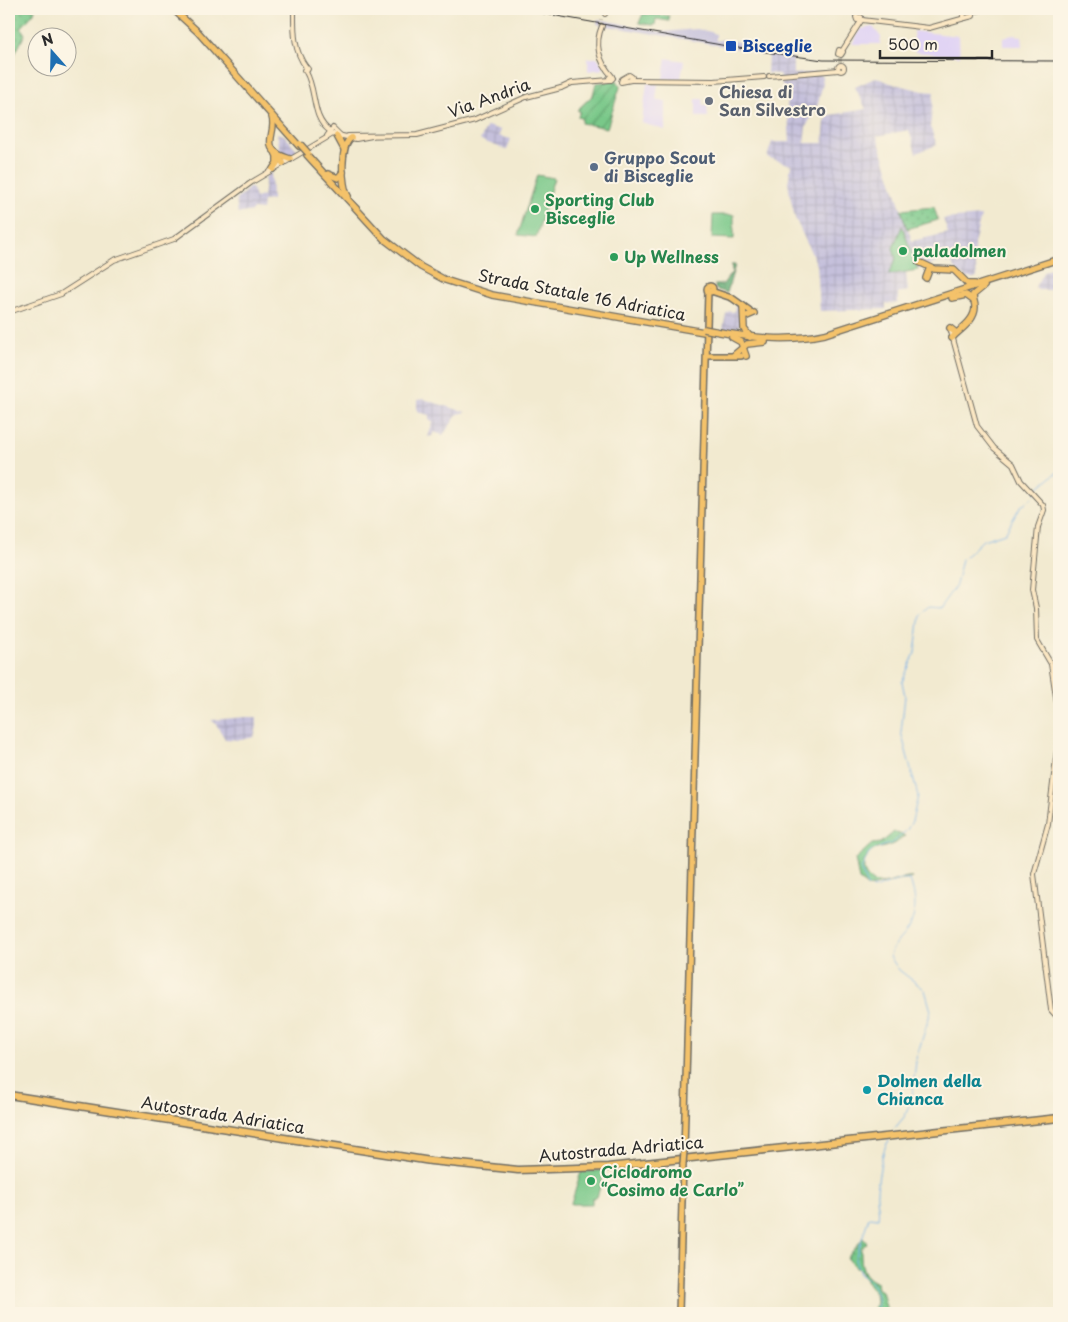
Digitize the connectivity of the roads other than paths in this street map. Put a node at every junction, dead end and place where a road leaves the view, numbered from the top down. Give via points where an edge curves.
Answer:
1 (173, 9) edge
2 (178, 9) edge
3 (294, 9) edge
4 (608, 9) edge
5 (994, 9) edge
6 (604, 12) edge
7 (602, 19) tunnel mouth
8 (601, 27) tunnel mouth
9 (841, 53) tunnel mouth
10 (839, 67) dead end
11 (610, 78) junction
12 (271, 114) junction
13 (271, 132) junction
14 (333, 133) junction
15 (290, 136) junction
16 (355, 137) junction
17 (300, 145) junction
18 (344, 149) junction
19 (276, 153) junction
20 (308, 154) junction
21 (290, 159) junction
22 (283, 163) junction
23 (273, 169) junction
24 (323, 170) junction
25 (343, 172) junction
26 (352, 202) junction
27 (1059, 260) edge
28 (918, 262) dead end
29 (931, 269) junction
30 (926, 278) dead end
31 (963, 279) junction
32 (994, 280) junction
33 (988, 284) junction
34 (474, 290) junction
35 (953, 293) junction
36 (945, 298) junction
37 (973, 300) junction
38 (9, 312) edge
39 (747, 313) junction
40 (954, 333) joint
41 (725, 334) junction
42 (754, 338) junction
43 (770, 342) junction
44 (741, 353) junction
45 (708, 354) junction
46 (1059, 716) edge
47 (1059, 734) edge
48 (1059, 1019) edge
49 (9, 1094) edge
50 (1059, 1117) edge
51 (679, 1313) edge

1 - 12 highway, Strada Statale 16 Adriatica via 198,32
2 - 17 highway, Strada Statale 16 Adriatica
3 - 14 main road via 294,37 312,85 320,121
4 - 6 main road
5 - 9 main road via 929,28 860,20
6 - 7 main road
8 - 11 main road via 599,54
10 - 11 main road via 716,81
11 - 16 main road, Via Andria via 568,83 466,122 417,135
12 - 13 highway via 274,125
12 - 15 highway, Strada Statale 16 Adriatica
13 - 15 highway via 280,130
13 - 19 highway via 269,141
14 - 16 main road, Via Andria
14 - 16 main road, Via Andria
14 - 18 highway
14 - 21 main road
15 - 17 highway, Strada Statale 16 Adriatica
16 - 18 highway
17 - 20 highway, Strada Statale 16 Adriatica, bridge
18 - 25 highway
19 - 21 highway
19 - 22 highway
19 - 23 highway via 277,164
20 - 24 highway, Strada Statale 16 Adriatica
20 - 34 highway, Strada Statale 16 Adriatica via 394,248 433,274
21 - 22 main road
22 - 23 main road
23 - 38 main road via 174,239 114,260 56,296
24 - 25 highway via 335,178
24 - 26 highway, Strada Statale 16 Adriatica
25 - 26 highway via 344,190
26 - 34 highway, Strada Statale 16 Adriatica via 409,257
27 - 32 highway, Strada Statale 16 Adriatica
27 - 33 highway, Strada Statale 16 Adriatica
28 - 29 highway
29 - 30 highway
29 - 31 highway via 954,270
31 - 32 highway via 968,284
31 - 35 highway via 963,286
32 - 35 highway, Strada Statale 16 Adriatica
33 - 36 highway, Strada Statale 16 Adriatica
33 - 37 highway via 977,290
34 - 41 highway, Strada Statale 16 Adriatica, bridge
35 - 42 highway, Strada Statale 16 Adriatica via 825,334 786,339
36 - 37 highway via 961,295
36 - 43 highway, Strada Statale 16 Adriatica via 826,336
37 - 40 highway via 973,315
39 - 41 highway via 738,332
39 - 42 highway via 746,333
39 - 45 main road via 712,293
40 - 46 main road via 977,426 994,448 1013,464 1044,510 1038,527 1032,590 1037,640 1051,664
41 - 42 highway, Strada Statale 16 Adriatica
41 - 43 highway, Strada Statale 16 Adriatica
41 - 44 highway via 740,340
43 - 44 highway via 749,344
44 - 45 main road
45 - 51 main road, bridge
47 - 48 main road via 1048,824 1034,874 1051,1010
49 - 50 highway, Autostrada Adriatica via 432,1161 518,1170 608,1167

